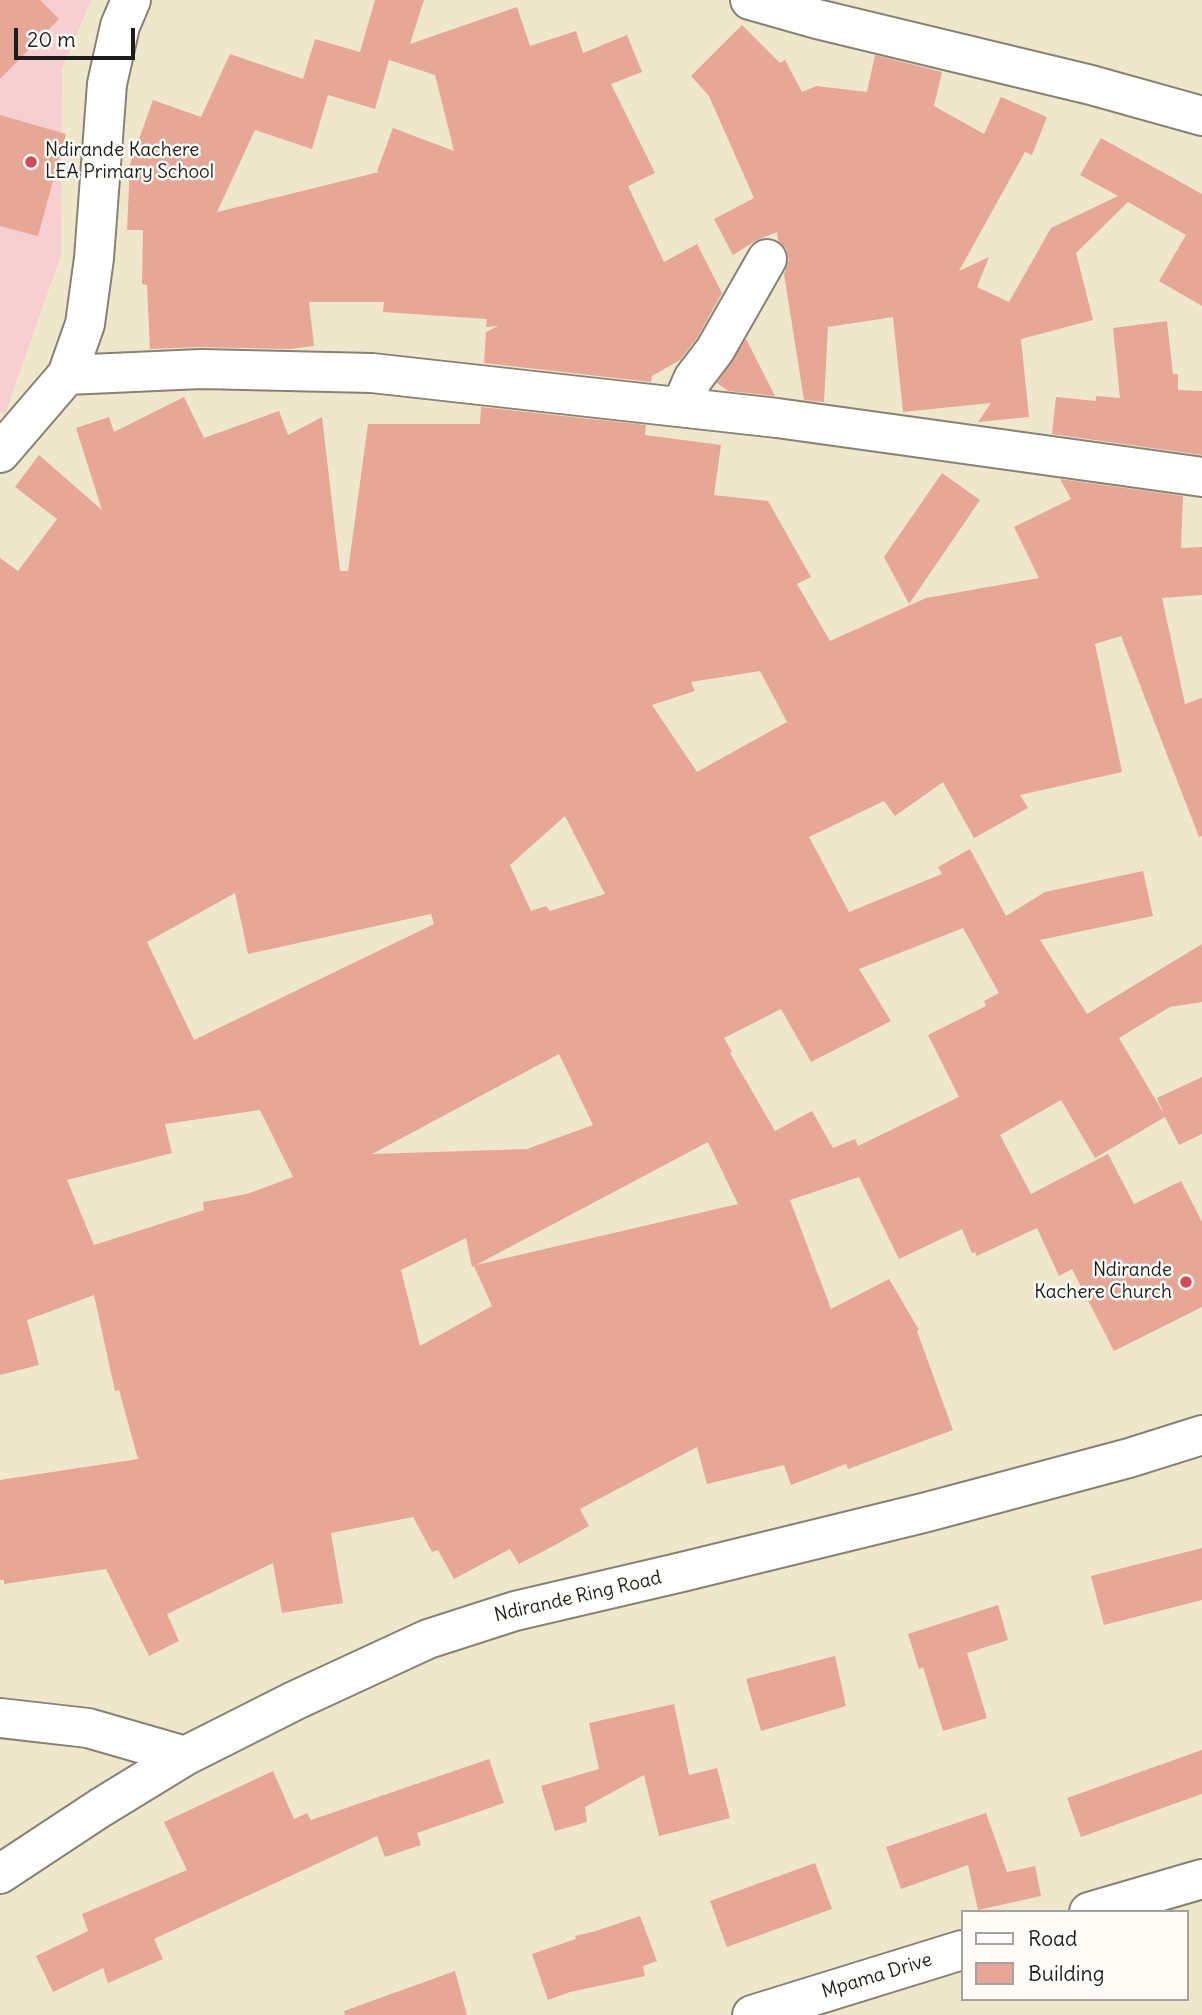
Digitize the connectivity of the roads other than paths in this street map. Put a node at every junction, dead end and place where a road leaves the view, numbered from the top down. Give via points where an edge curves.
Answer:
1 (131, 0) edge
2 (750, 0) edge
3 (1202, 116) edge
4 (767, 259) dead end
5 (67, 375) junction
6 (681, 407) junction
7 (0, 453) edge
8 (1202, 477) edge
9 (1202, 1434) edge
10 (0, 1717) edge
11 (185, 1756) junction
12 (0, 1874) edge
13 (1202, 1879) edge
14 (1095, 1910) edge
15 (960, 1951) edge
16 (752, 2015) edge

1 - 5 street via 107,84 85,324
2 - 3 street
4 - 6 street
5 - 6 street via 201,369 372,373
5 - 7 street
6 - 8 street
9 - 11 street, Ndirande Ring Road via 940,1508 471,1624 428,1639
10 - 11 street via 88,1728
11 - 12 street, Ndirande Ring Road
13 - 14 street
15 - 16 street, Mpama Drive

